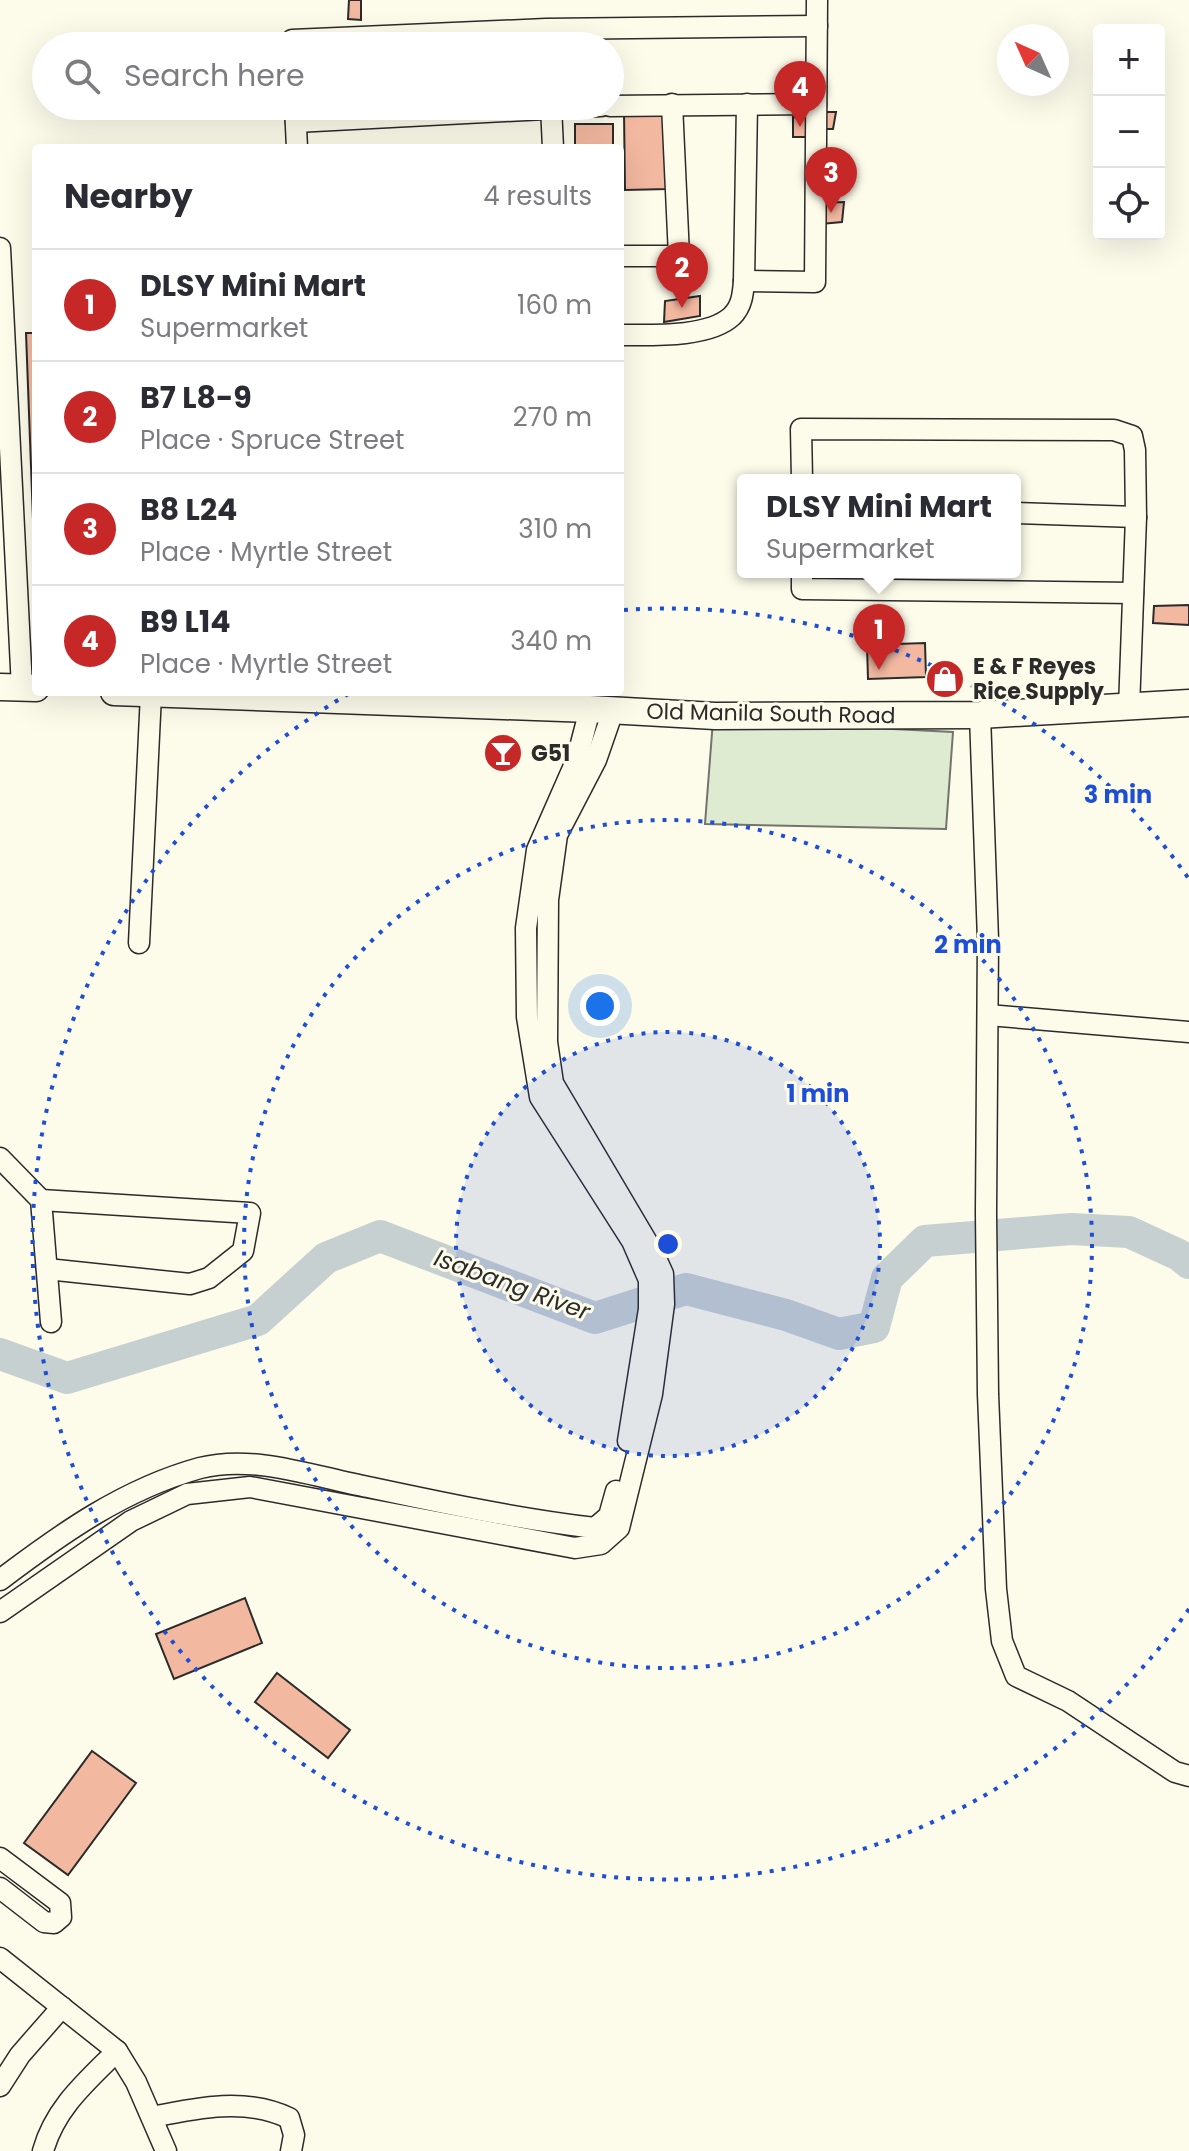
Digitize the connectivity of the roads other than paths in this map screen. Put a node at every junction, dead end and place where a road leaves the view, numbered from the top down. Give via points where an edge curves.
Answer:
1 (817, 0) edge
2 (817, 26) junction
3 (624, 35) edge
4 (672, 104) junction
5 (747, 104) junction
6 (816, 104) junction
7 (624, 106) edge
8 (295, 120) edge
9 (552, 120) edge
10 (297, 144) edge
11 (553, 144) edge
12 (0, 248) edge
13 (624, 256) edge
14 (744, 281) junction
15 (624, 335) edge
16 (802, 474) edge
17 (1021, 513) edge
18 (1136, 517) junction
19 (802, 578) edge
20 (1133, 593) junction
21 (19, 688) edge
22 (151, 696) edge
23 (369, 696) edge
24 (1189, 703) edge
25 (1129, 708) junction
26 (602, 710) junction
27 (980, 715) junction
28 (139, 943) dead end
29 (988, 1015) junction
30 (1189, 1032) edge
31 (0, 1158) edge
32 (41, 1200) junction
33 (47, 1269) junction
34 (656, 1306) junction
35 (51, 1322) dead end
36 (405, 1495) junction
37 (398, 1516) junction
38 (85, 1520) junction
39 (99, 1543) junction
40 (0, 1580) edge
41 (0, 1612) edge
42 (1189, 1776) edge
43 (0, 1858) edge
44 (0, 1888) edge
45 (2, 1963) edge
46 (62, 2007) junction
47 (117, 2051) junction
48 (0, 2086) edge
49 (152, 2117) junction
50 (43, 2151) edge
51 (166, 2151) edge
52 (291, 2151) edge

1 - 2 street
2 - 3 street
2 - 6 street
4 - 5 street
4 - 7 street
4 - 13 street via 679,256
5 - 6 street
5 - 14 street
6 - 14 street via 815,282
8 - 10 street
9 - 11 street
12 - 21 street
14 - 15 street via 741,302 720,324 701,331
16 - 18 street via 801,429 1114,430 1132,436
17 - 18 street
18 - 20 street
19 - 20 street via 802,589
20 - 25 street
22 - 28 street
23 - 26 main road, Old Manila South Road
24 - 25 main road, Old Manila South Road
25 - 27 main road, Old Manila South Road
26 - 27 main road, Old Manila South Road via 715,716
26 - 34 street via 537,850 526,928 527,1017 540,1097 656,1277
27 - 29 street
29 - 30 street
29 - 42 street via 990,1454 1002,1641 1016,1676 1068,1701
31 - 32 street
32 - 33 street
32 - 33 street via 250,1213 243,1251 209,1278 190,1284
33 - 35 street
34 - 36 street via 609,1516 595,1528
34 - 37 street via 652,1394 619,1528 601,1544 575,1548
36 - 37 street
36 - 38 street via 272,1466 214,1467 122,1497
37 - 39 street via 250,1487 187,1494
38 - 39 street
38 - 40 street
39 - 41 street
43 - 44 street via 60,1903 61,1917 44,1922
45 - 46 street
46 - 47 street
46 - 48 street
47 - 49 street
47 - 50 street via 49,2128
49 - 51 street
49 - 52 street via 225,2106 275,2111 289,2118

